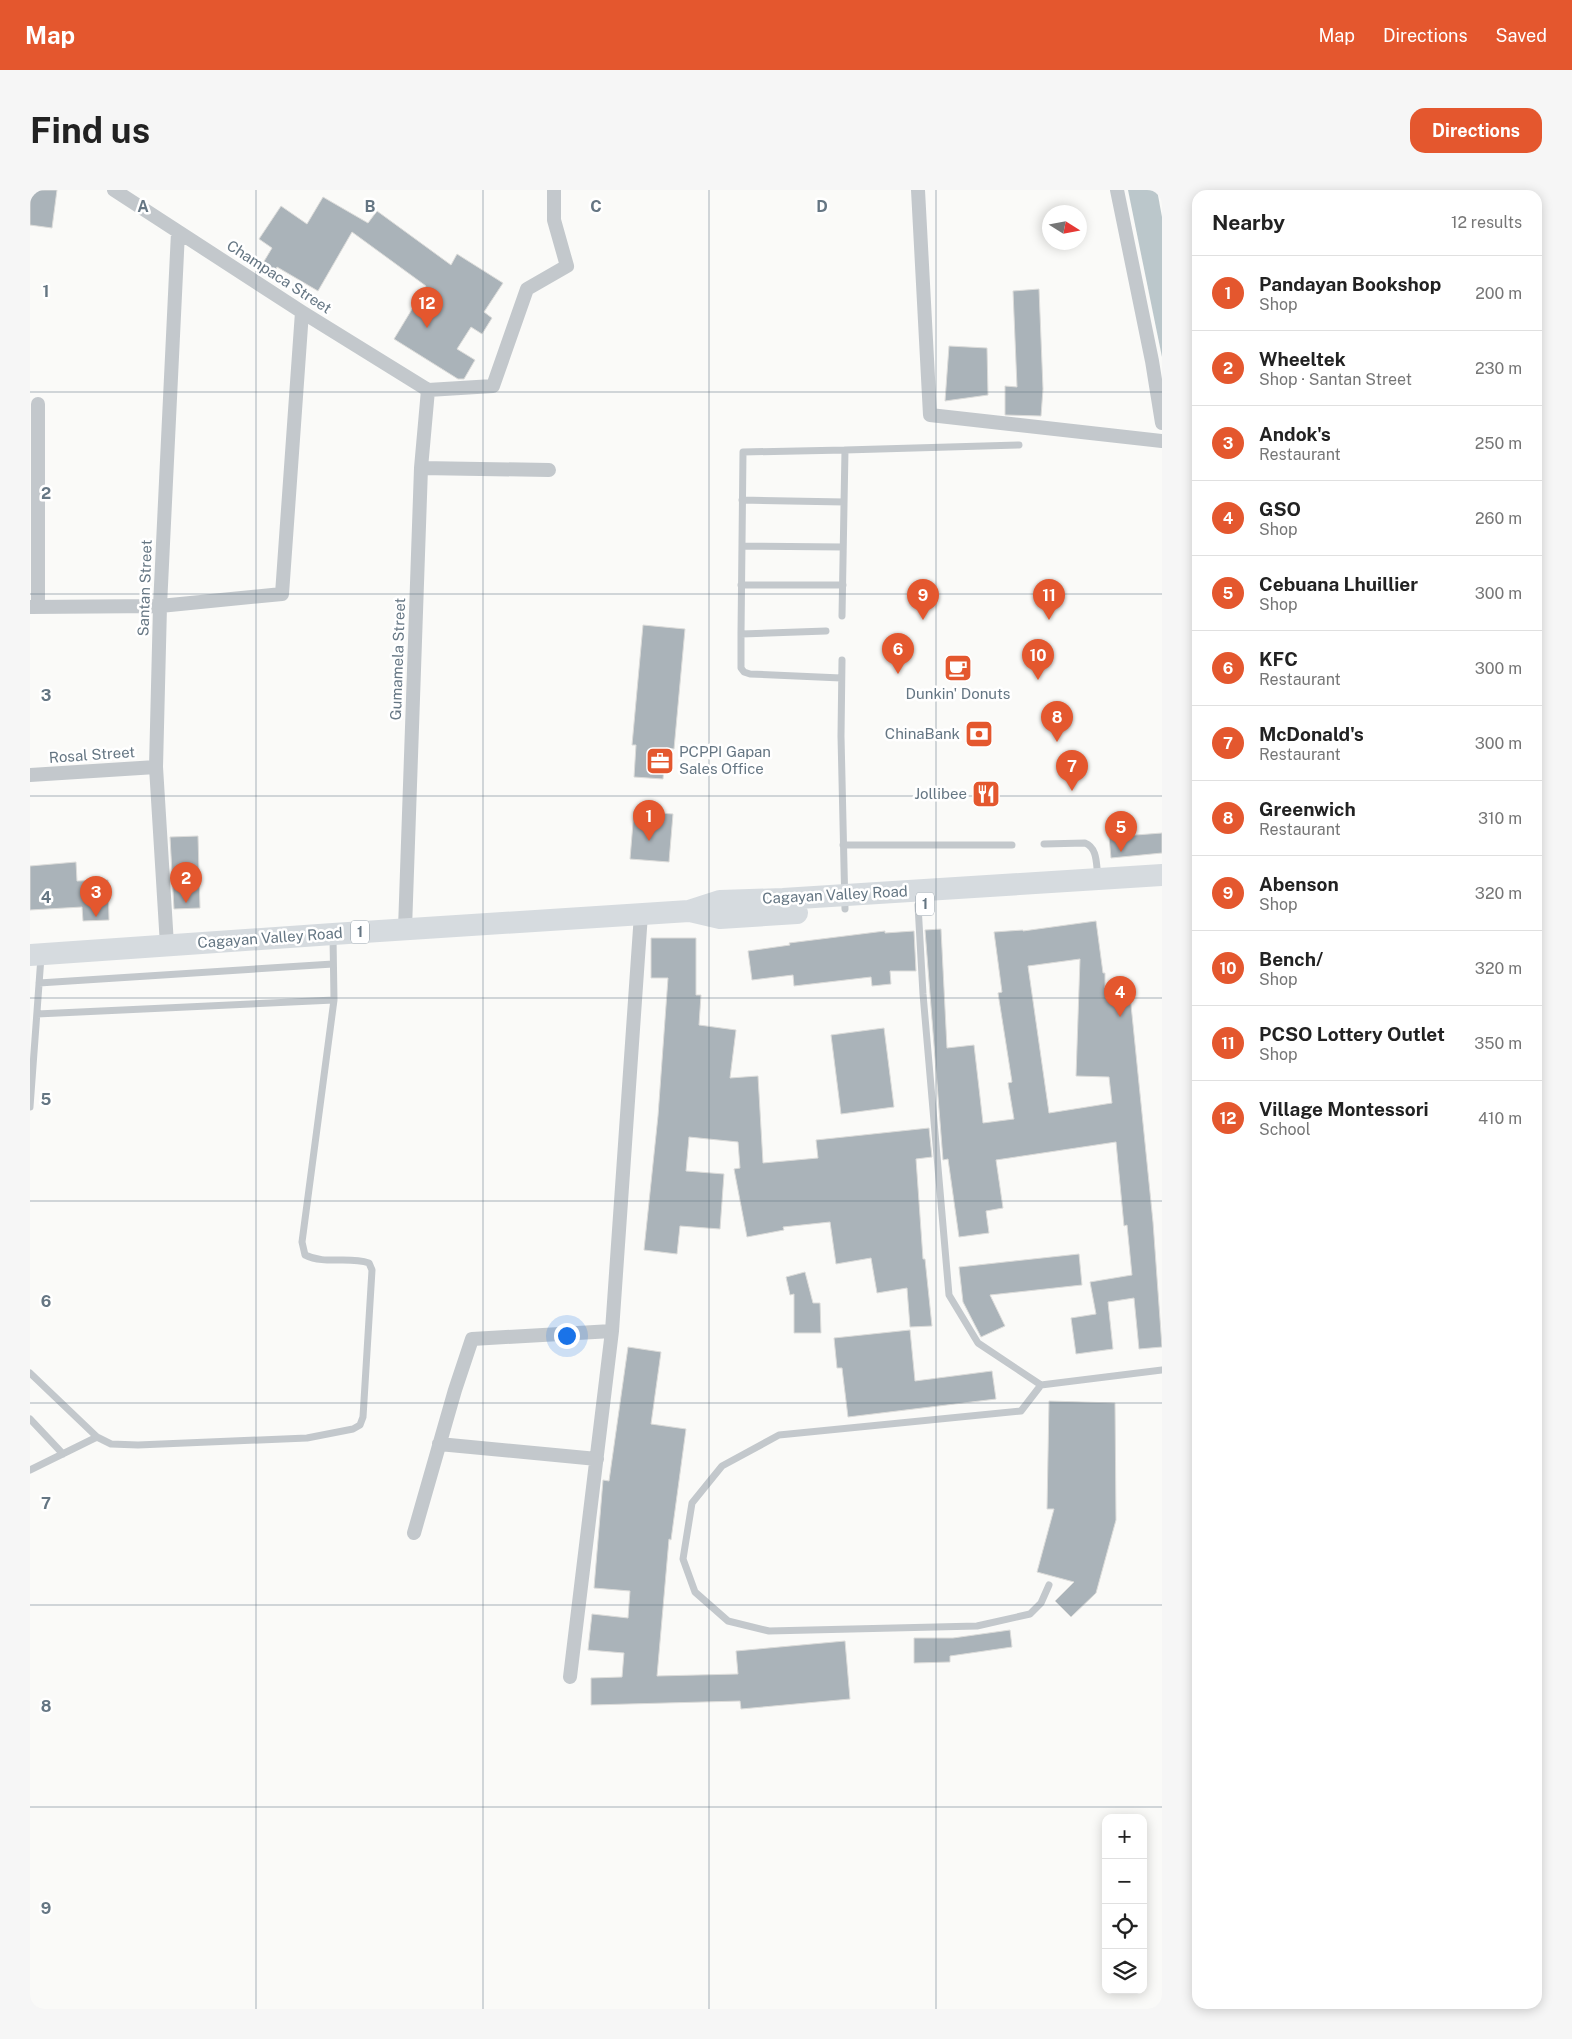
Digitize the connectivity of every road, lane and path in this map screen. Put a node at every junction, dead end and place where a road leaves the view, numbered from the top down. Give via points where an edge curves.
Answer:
1 (114, 190) edge
2 (554, 190) edge
3 (918, 190) edge
4 (1117, 190) edge
5 (178, 232) junction
6 (302, 312) junction
7 (428, 390) junction
8 (38, 404) dead end
9 (1162, 423) edge
10 (1162, 441) edge
11 (1019, 445) dead end
12 (845, 450) junction
13 (421, 468) junction
14 (549, 470) dead end
15 (742, 500) junction
16 (844, 502) junction
17 (742, 546) junction
18 (843, 547) junction
19 (741, 585) junction
20 (843, 585) junction
21 (160, 606) junction
22 (34, 607) edge
23 (842, 616) dead end
24 (826, 631) dead end
25 (741, 634) junction
26 (842, 660) dead end
27 (841, 678) junction
28 (156, 767) junction
29 (30, 775) edge
30 (1044, 844) dead end
31 (843, 845) junction
32 (1012, 845) dead end
33 (1162, 875) edge
34 (1098, 879) junction
35 (1162, 887) edge
36 (845, 902) junction
37 (918, 905) junction
38 (641, 914) junction
39 (405, 929) junction
40 (333, 934) junction
41 (167, 945) junction
42 (36, 955) edge
43 (334, 964) junction
44 (39, 983) junction
45 (334, 1000) junction
46 (37, 1014) junction
47 (30, 1107) edge
48 (612, 1331) junction
49 (1162, 1370) edge
50 (30, 1373) edge
51 (1041, 1385) junction
52 (30, 1419) edge
53 (97, 1437) junction
54 (439, 1444) junction
55 (63, 1454) junction
56 (597, 1459) junction
57 (30, 1470) edge
58 (414, 1533) dead end
59 (1049, 1586) dead end
60 (570, 1677) dead end

1 - 5 street, Champaca Street
2 - 7 street via 554,220 567,266 527,288 493,386
3 - 10 street via 930,415
4 - 9 street
5 - 6 street, Champaca Street
5 - 21 street, Santan Street
6 - 7 street, Champaca Street
6 - 21 street via 282,594
7 - 13 street, Gumamela Street
8 - 22 street
11 - 12 lane
12 - 15 lane via 743,452
12 - 16 lane
13 - 14 street
13 - 39 street, Gumamela Street
15 - 16 lane
15 - 17 lane
16 - 18 lane
17 - 18 lane
17 - 19 lane
18 - 20 lane
19 - 20 lane
19 - 25 lane
20 - 23 lane
21 - 22 street
21 - 28 street, Santan Street
24 - 25 lane
25 - 27 lane via 741,668 744,672
26 - 27 lane
27 - 31 lane
28 - 29 street, Rosal Street
28 - 41 street, Santan Street
30 - 34 lane via 1090,845 1094,851
31 - 32 lane
31 - 36 lane
33 - 34 highway, Cagayan Valley Road / 1
34 - 36 highway, Cagayan Valley Road / 1
35 - 37 highway, Cagayan Valley Road / 1
36 - 37 highway, Cagayan Valley Road / 1
36 - 38 highway, Cagayan Valley Road / 1 via 720,918 689,911
37 - 51 lane via 949,1295 978,1343
38 - 39 highway, Cagayan Valley Road / 1
38 - 48 street
39 - 40 highway, Cagayan Valley Road / 1
40 - 41 highway, Cagayan Valley Road / 1
40 - 43 lane
41 - 42 highway, Cagayan Valley Road / 1
42 - 44 lane
43 - 44 lane
43 - 45 lane
44 - 46 lane
45 - 46 lane
45 - 53 lane via 302,1242 305,1255 315,1260 360,1260 369,1264 372,1270 360,1426 297,1439 120,1445
46 - 47 lane
48 - 54 street via 472,1339
48 - 56 street
49 - 51 lane
50 - 53 lane
51 - 59 lane via 1021,1411 779,1435 722,1466 692,1503 683,1559 695,1592 728,1621 768,1631 977,1626 1030,1614 1041,1603
52 - 55 lane
53 - 55 lane
54 - 56 street
54 - 58 street
55 - 57 lane
56 - 60 street

